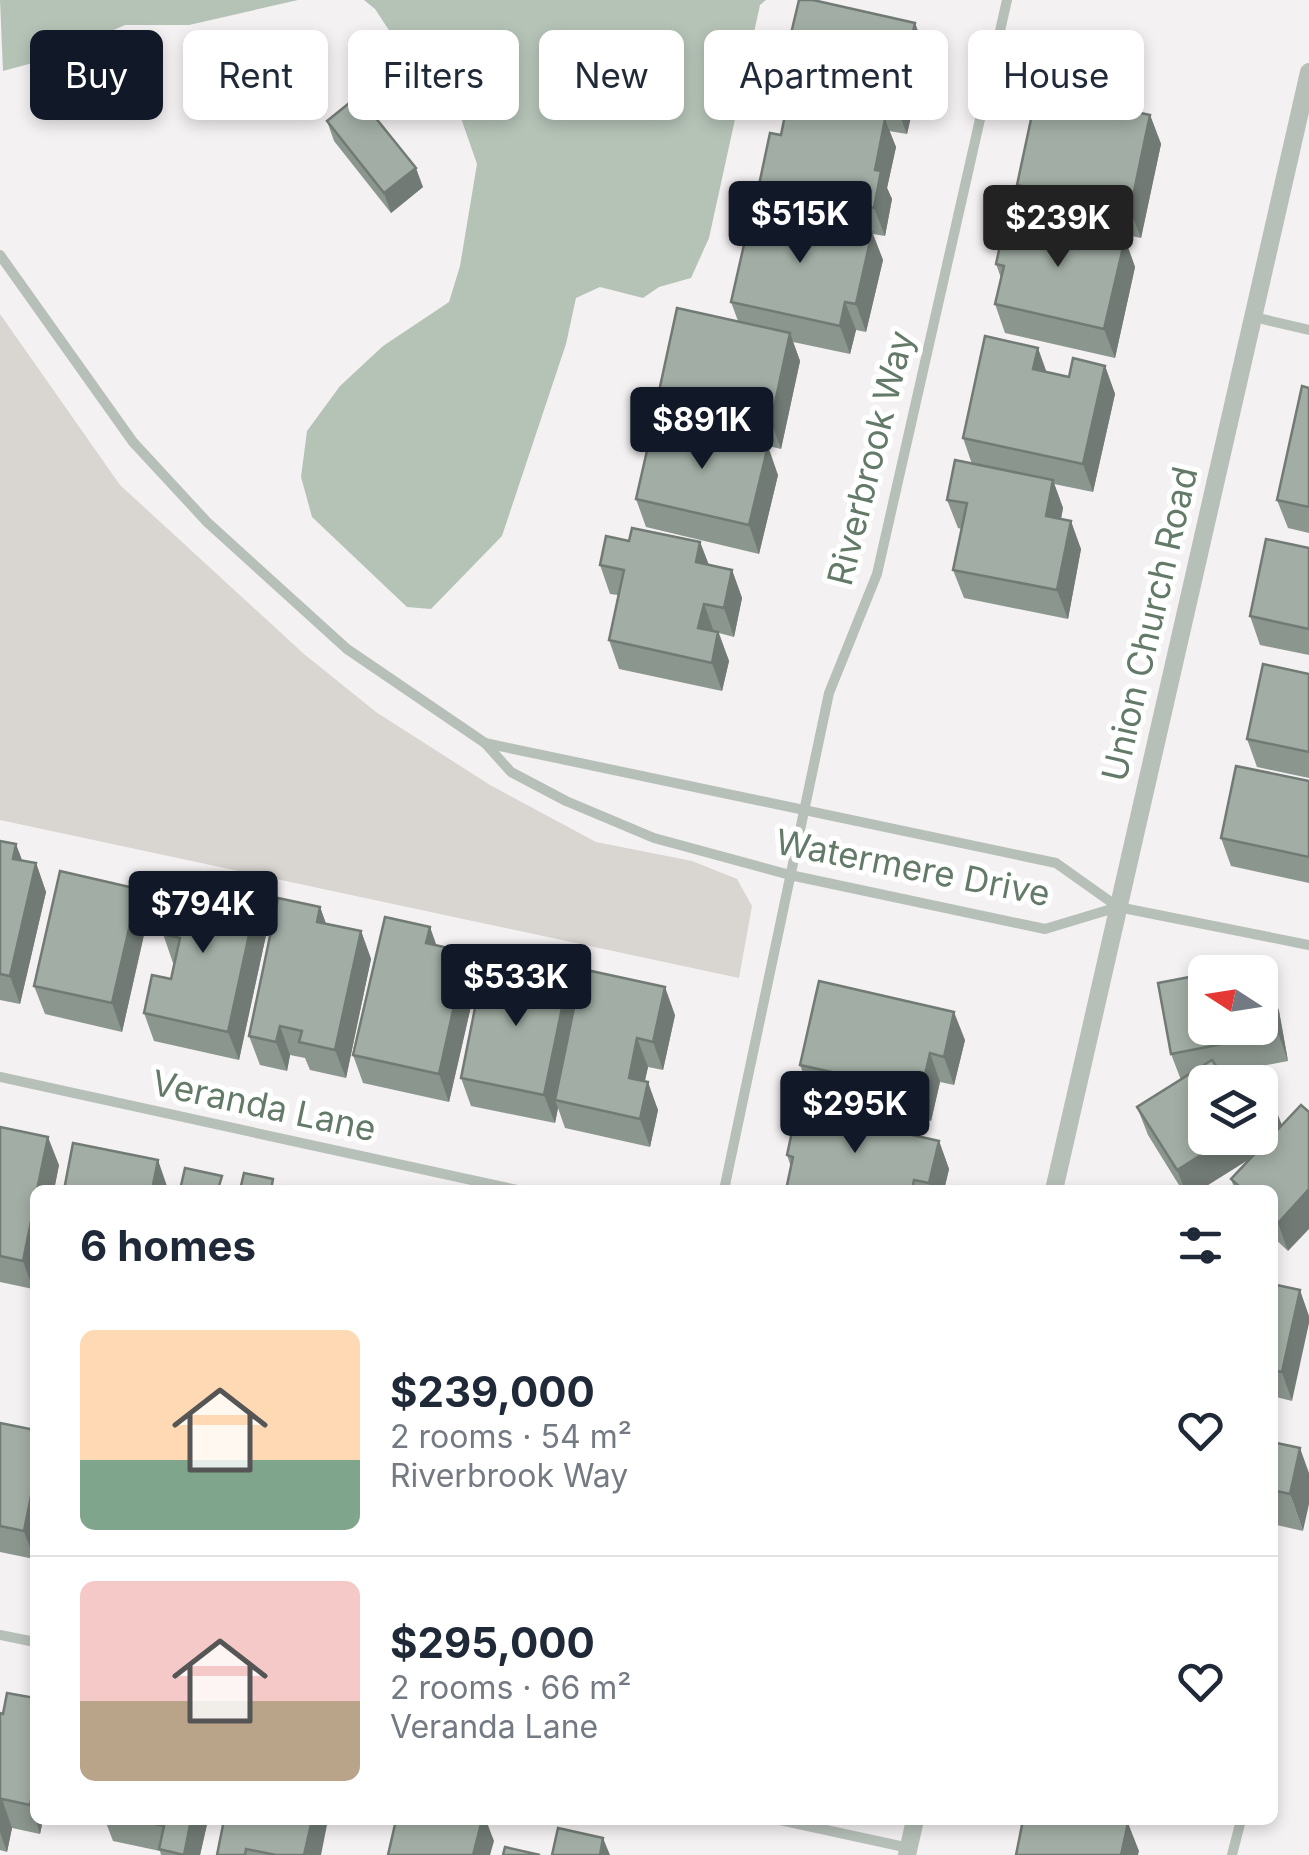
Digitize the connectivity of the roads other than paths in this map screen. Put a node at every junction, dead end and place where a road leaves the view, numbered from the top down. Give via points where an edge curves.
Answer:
1 (1007, 0) edge
2 (1309, 72) edge
3 (0, 255) edge
4 (1254, 317) junction
5 (1309, 330) edge
6 (485, 743) junction
7 (804, 808) junction
8 (790, 875) junction
9 (1118, 907) junction
10 (1309, 945) edge
11 (0, 1076) edge
12 (494, 1185) edge
13 (725, 1185) edge
14 (1055, 1185) edge
15 (0, 1635) edge
16 (30, 1641) edge
17 (801, 1825) edge
18 (914, 1825) edge
19 (1240, 1825) edge
20 (908, 1851) edge
21 (1232, 1855) edge

1 - 7 street, Riverbrook Way via 877,574 829,693
2 - 4 street, Union Church Road
3 - 6 street, Watermere Drive via 134,442 207,522 346,649
4 - 5 street
4 - 9 street, Union Church Road
6 - 7 street, Watermere Drive
6 - 8 street, Watermere Drive via 511,772 566,801 654,838
7 - 8 street
7 - 9 street, Watermere Drive via 1056,863
8 - 9 street, Watermere Drive via 1045,929
8 - 13 street
9 - 10 street
9 - 14 street, Union Church Road
11 - 12 street, Veranda Lane
15 - 16 street
17 - 20 street
18 - 20 street
19 - 21 street

